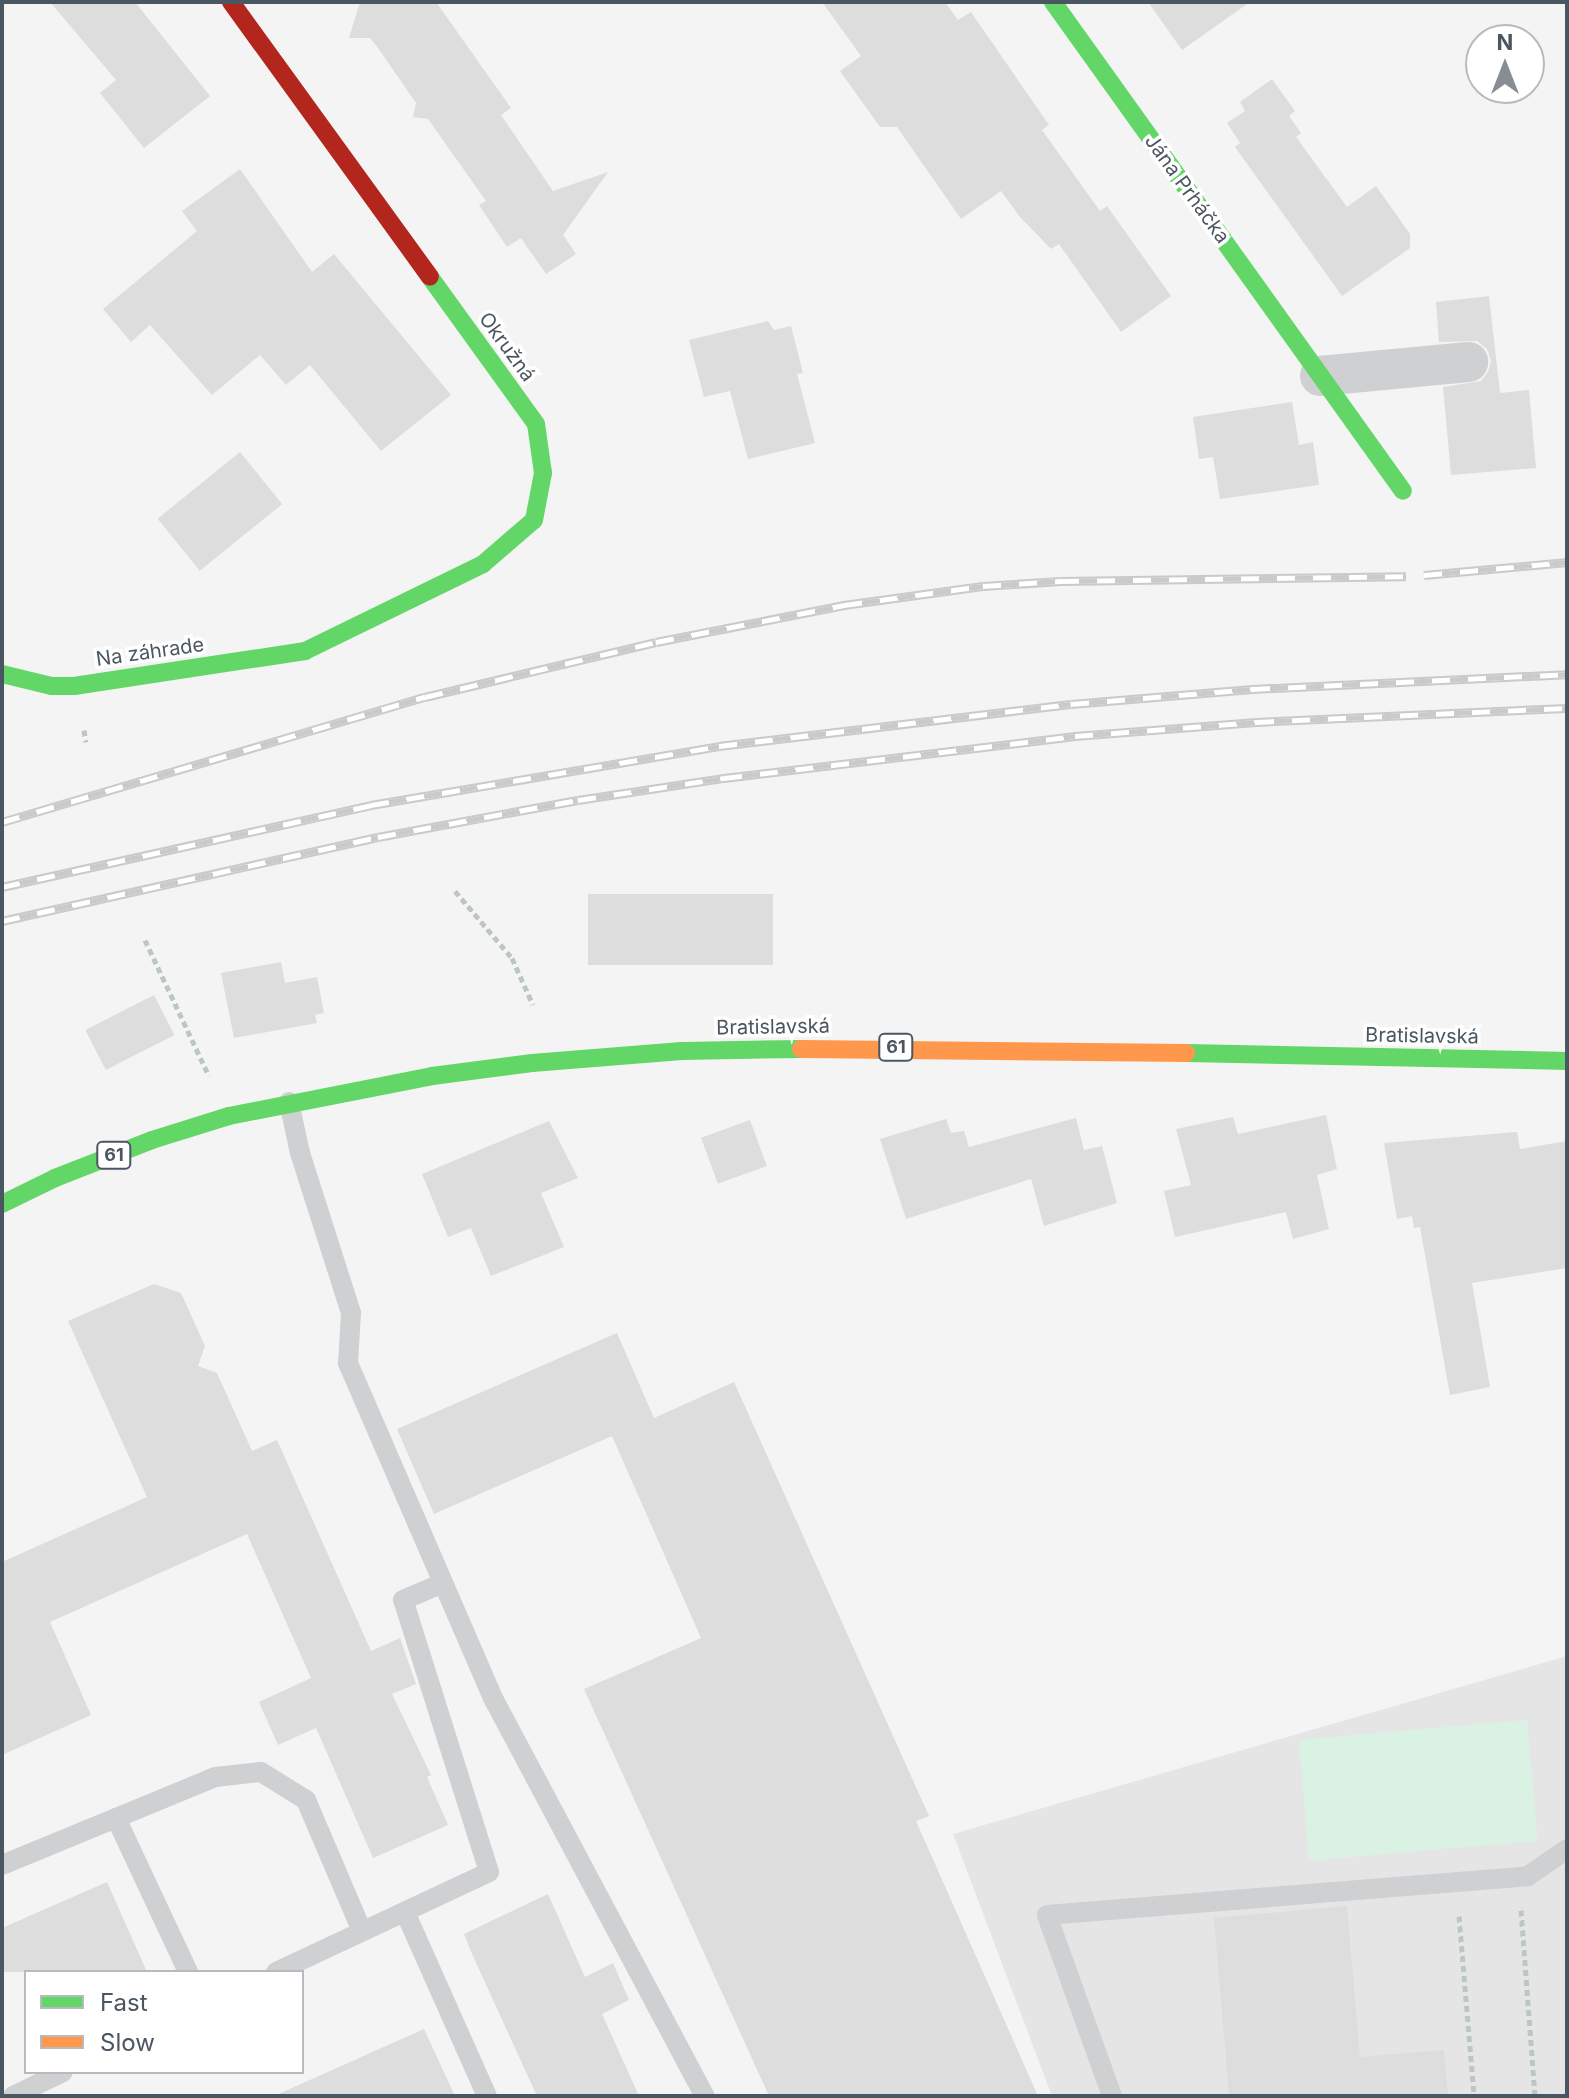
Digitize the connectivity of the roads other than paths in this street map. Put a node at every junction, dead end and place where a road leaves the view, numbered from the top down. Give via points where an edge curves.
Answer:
1 (231, 2) edge
2 (1053, 2) edge
3 (1468, 362) dead end
4 (1320, 376) junction
5 (1403, 491) dead end
6 (305, 651) joint
7 (2, 674) edge
8 (1567, 1061) edge
9 (289, 1102) junction
10 (2, 1204) edge
11 (443, 1583) junction
12 (116, 1818) junction
13 (1567, 1849) edge
14 (2, 1865) edge
15 (405, 1912) junction
16 (362, 1931) junction
17 (187, 1970) edge
18 (280, 1970) edge
19 (59, 2074) edge
20 (13, 2096) edge
21 (487, 2096) edge
22 (705, 2096) edge
23 (1112, 2096) edge

1 - 6 street, Okružná via 536,424 543,473 534,520 483,564
2 - 4 street, Jána Prháčka
3 - 4 street
4 - 5 street, Jána Prháčka
6 - 7 street, Na záhrade via 74,686
8 - 9 street, Bratislavská / 61 via 876,1047 682,1051 432,1076
9 - 10 street, Bratislavská / 61 via 229,1116 83,1167
9 - 11 lane via 351,1313 348,1363
11 - 15 lane via 403,1600 489,1872
11 - 22 lane via 493,1698
12 - 14 lane
12 - 16 lane via 215,1777 261,1772 306,1800
12 - 17 lane
13 - 23 lane via 1528,1876 1047,1915
15 - 16 lane
15 - 21 lane
16 - 18 lane
19 - 20 lane

